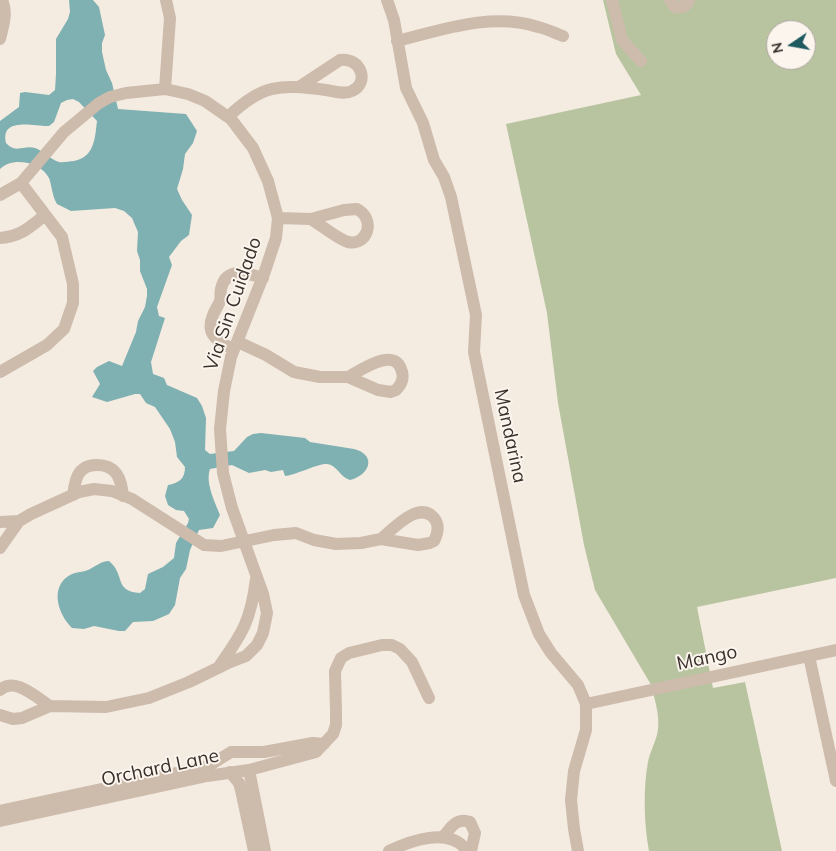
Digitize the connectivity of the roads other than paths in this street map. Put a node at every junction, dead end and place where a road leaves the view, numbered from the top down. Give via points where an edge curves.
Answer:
1 (2, 0) edge
2 (166, 0) edge
3 (387, 0) edge
4 (395, 0) edge
5 (612, 0) edge
6 (670, 0) edge
7 (689, 0) edge
8 (394, 20) junction
9 (564, 36) dead end
10 (0, 39) edge
11 (397, 41) junction
12 (641, 61) dead end
13 (299, 87) dead end
14 (165, 89) junction
15 (228, 117) junction
16 (21, 183) junction
17 (0, 195) edge
18 (45, 215) junction
19 (278, 218) junction
20 (311, 219) dead end
21 (0, 238) edge
22 (263, 278) junction
23 (236, 346) junction
24 (0, 372) edge
25 (348, 377) dead end
26 (73, 495) junction
27 (123, 496) junction
28 (19, 521) junction
29 (0, 522) edge
30 (381, 539) dead end
31 (244, 540) junction
32 (0, 548) edge
33 (257, 575) junction
34 (243, 631) junction
35 (260, 640) junction
36 (836, 650) edge
37 (809, 656) junction
38 (219, 667) junction
39 (0, 690) edge
40 (428, 698) dead end
41 (586, 704) junction
42 (50, 706) junction
43 (0, 715) edge
44 (324, 744) junction
45 (243, 752) junction
46 (247, 770) junction
47 (230, 772) junction
48 (836, 781) edge
49 (0, 811) edge
50 (0, 821) edge
51 (443, 837) junction
52 (468, 850) edge
53 (254, 851) edge
54 (265, 851) edge
55 (389, 851) edge
56 (578, 851) edge

1 - 10 street via 4,22
2 - 14 street via 170,18
3 - 8 street, Mandarina
4 - 8 street, Mandarina
5 - 12 street via 622,40
6 - 7 street via 680,8
8 - 11 street, Mandarina
9 - 11 street via 537,26 482,21
11 - 41 street, Mandarina via 406,88 451,197 476,315 474,352 524,595 540,634 551,653 578,684
13 - 15 street via 273,88 255,94
14 - 15 street via 205,101
14 - 16 street via 126,92 110,97 64,132
15 - 19 street via 253,148 268,182
16 - 17 street
16 - 18 street
18 - 21 street via 27,230 13,237
18 - 24 street via 62,237 73,284 73,303 64,329 47,345
19 - 20 street
19 - 22 street, Via Sin Cuidado via 276,238
22 - 23 street, Via Sin Cuidado
22 - 23 street via 239,272 228,277 221,288 210,327 218,341
23 - 25 street via 266,355 294,372 320,377
23 - 31 street, Via Sin Cuidado via 224,391 220,449 232,508
26 - 27 street via 94,489
26 - 27 street via 82,470 98,465 116,472
26 - 28 street
27 - 31 street via 204,545 221,546
28 - 29 street
28 - 32 street
30 - 31 street via 336,544 296,534
31 - 33 street, Via Sin Cuidado
33 - 34 street, Via Sin Cuidado via 253,603
33 - 35 street, Via Sin Cuidado via 267,613
34 - 35 street
34 - 38 street, Via Sin Cuidado
35 - 38 street, Via Sin Cuidado via 246,656
36 - 37 street, Mango
37 - 41 street, Mango
37 - 48 street
38 - 42 street, Via Sin Cuidado via 149,698 106,707
39 - 42 street via 18,686
40 - 44 street via 412,662 400,649 382,644 349,653 341,658 335,671 336,725
41 - 56 street, Mandarina via 586,730 574,771 571,800
42 - 43 street, Via Sin Cuidado via 22,718
44 - 45 street, Orchard Lane
44 - 46 street, Orchard Lane via 316,752
45 - 46 street
45 - 49 street, Orchard Lane via 230,752 204,767
46 - 47 street, Orchard Lane
46 - 54 street
47 - 50 street, Orchard Lane
47 - 53 street via 239,782
51 - 52 street
51 - 52 street via 459,821 470,822 475,833
51 - 55 street

